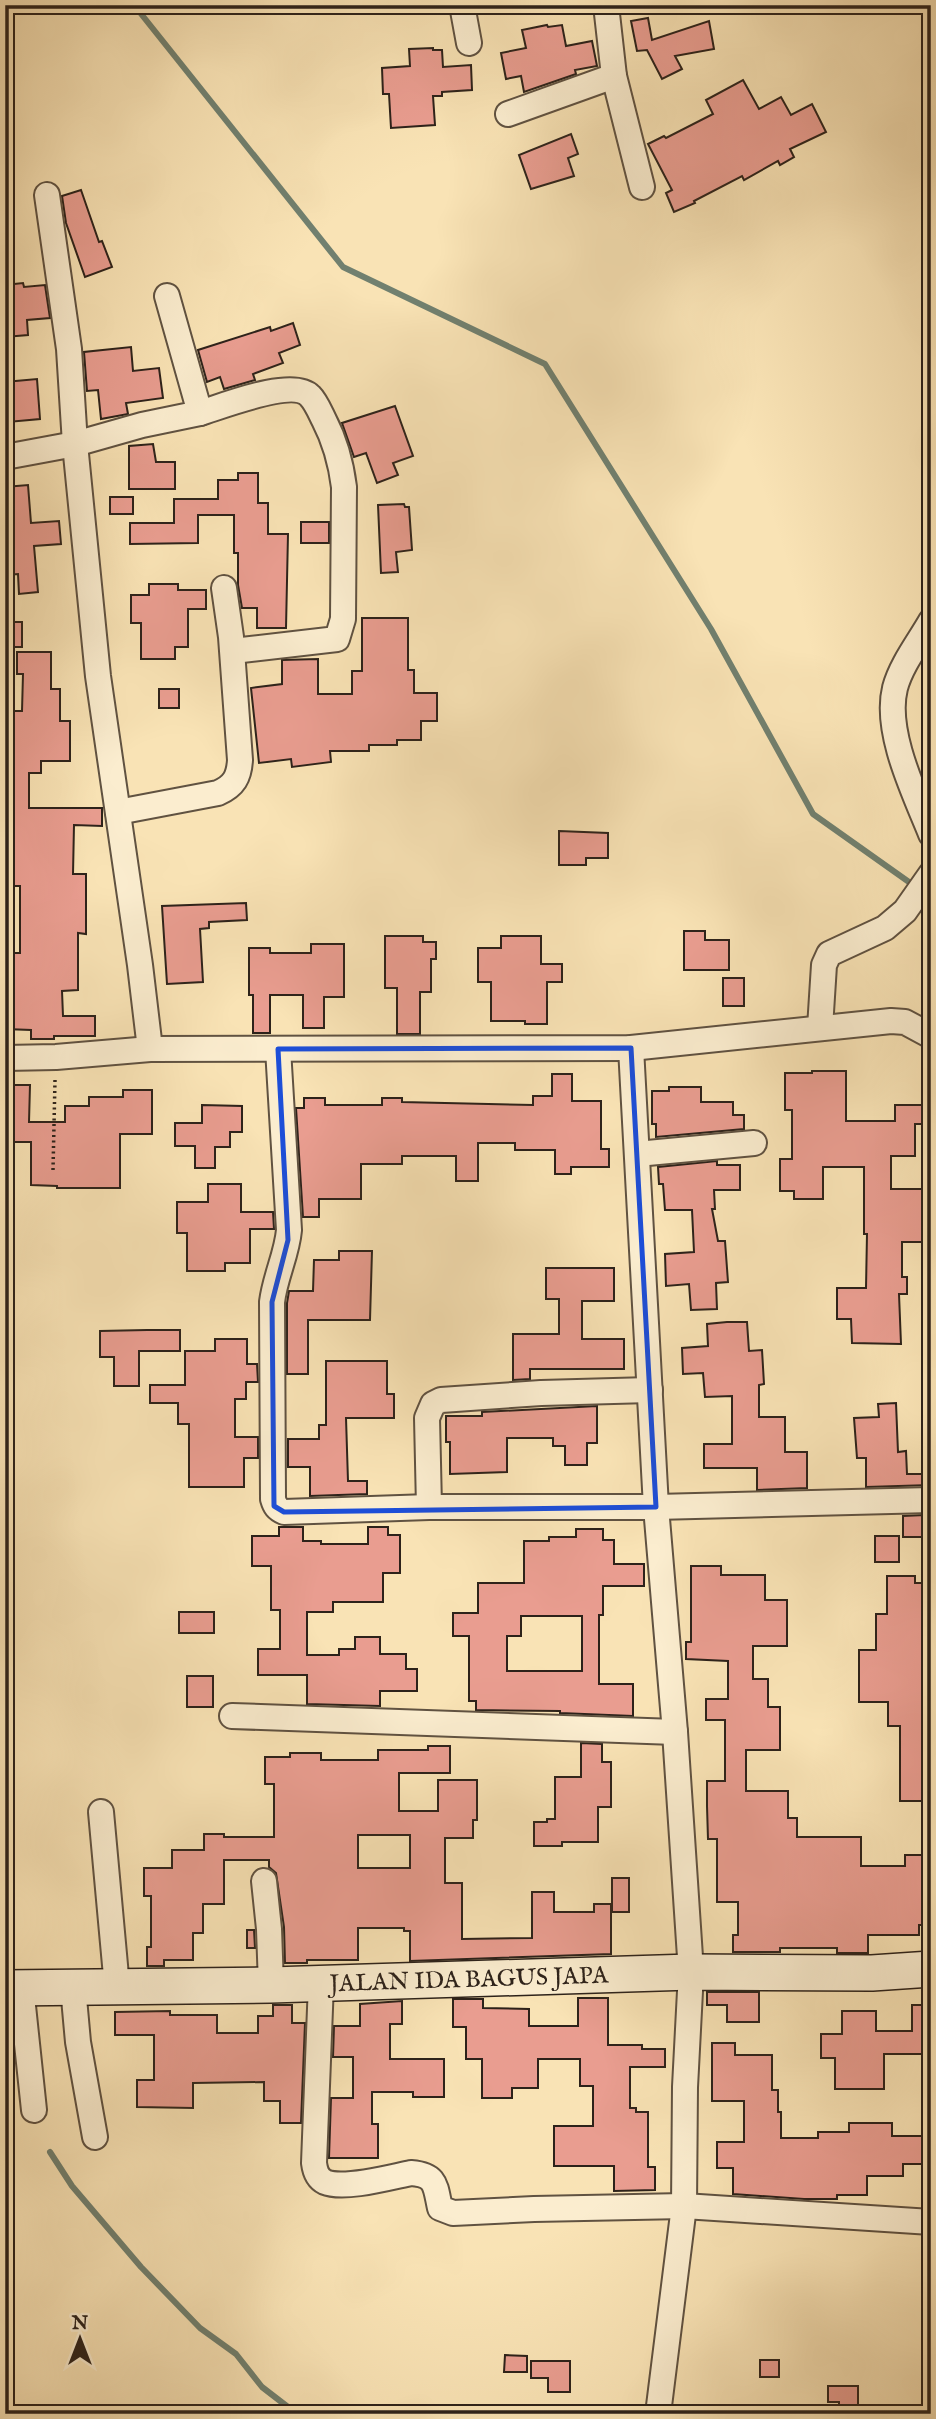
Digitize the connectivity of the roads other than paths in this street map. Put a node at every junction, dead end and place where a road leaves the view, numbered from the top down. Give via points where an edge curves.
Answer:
1 (462, 5) edge
2 (606, 5) edge
3 (469, 43) dead end
4 (614, 76) junction
5 (508, 114) dead end
6 (642, 187) dead end
7 (47, 195) dead end
8 (167, 296) dead end
9 (200, 413) junction
10 (75, 444) junction
11 (5, 457) edge
12 (223, 588) dead end
13 (931, 621) edge
14 (233, 651) junction
15 (118, 812) junction
16 (931, 834) edge
17 (931, 874) edge
18 (820, 1028) junction
19 (931, 1036) edge
20 (631, 1048) junction
21 (150, 1049) junction
22 (278, 1049) junction
23 (5, 1058) edge
24 (754, 1143) dead end
25 (636, 1154) junction
26 (650, 1390) junction
27 (931, 1500) edge
28 (429, 1507) junction
29 (656, 1507) junction
30 (232, 1716) dead end
31 (675, 1732) junction
32 (101, 1812) dead end
33 (264, 1881) dead end
34 (931, 1969) edge
35 (691, 1972) junction
36 (321, 1983) junction
37 (271, 1985) junction
38 (73, 1987) junction
39 (117, 1987) junction
40 (13, 1988) edge
41 (34, 2110) dead end
42 (95, 2137) dead end
43 (684, 2206) junction
44 (931, 2222) edge
45 (658, 2414) edge

1 - 3 street
2 - 4 street
4 - 5 street
4 - 6 street
7 - 10 street via 68,339
8 - 9 street
9 - 10 street
9 - 14 street via 274,391 302,391 318,408 342,469 340,635 332,641
10 - 11 street
10 - 15 street via 89,594
12 - 14 street
13 - 16 street via 895,688 893,706 902,761
14 - 15 street via 240,760 235,781 218,793
15 - 21 street
17 - 18 street via 905,911 885,928 829,954 824,965
18 - 19 street via 905,1022
18 - 20 street
20 - 22 street
20 - 25 street
21 - 22 street
21 - 23 street
22 - 28 street via 289,1230 272,1302 274,1506 284,1512
24 - 25 street
25 - 26 street
26 - 28 street via 541,1393 433,1404 427,1418
26 - 29 street
27 - 29 street
28 - 29 street
29 - 31 street
30 - 31 street
31 - 35 street
32 - 39 street
33 - 37 street
34 - 35 street, JALAN IDA BAGUS JAPA
35 - 36 street, JALAN IDA BAGUS JAPA
35 - 43 street
36 - 37 street, JALAN IDA BAGUS JAPA
36 - 43 street via 314,2163 316,2173 325,2181 345,2184 421,2174 434,2183 440,2208 453,2213
37 - 39 street, JALAN IDA BAGUS JAPA
38 - 39 street, JALAN IDA BAGUS JAPA
38 - 40 street, JALAN IDA BAGUS JAPA
38 - 42 street
40 - 41 street
43 - 44 street
43 - 45 street

